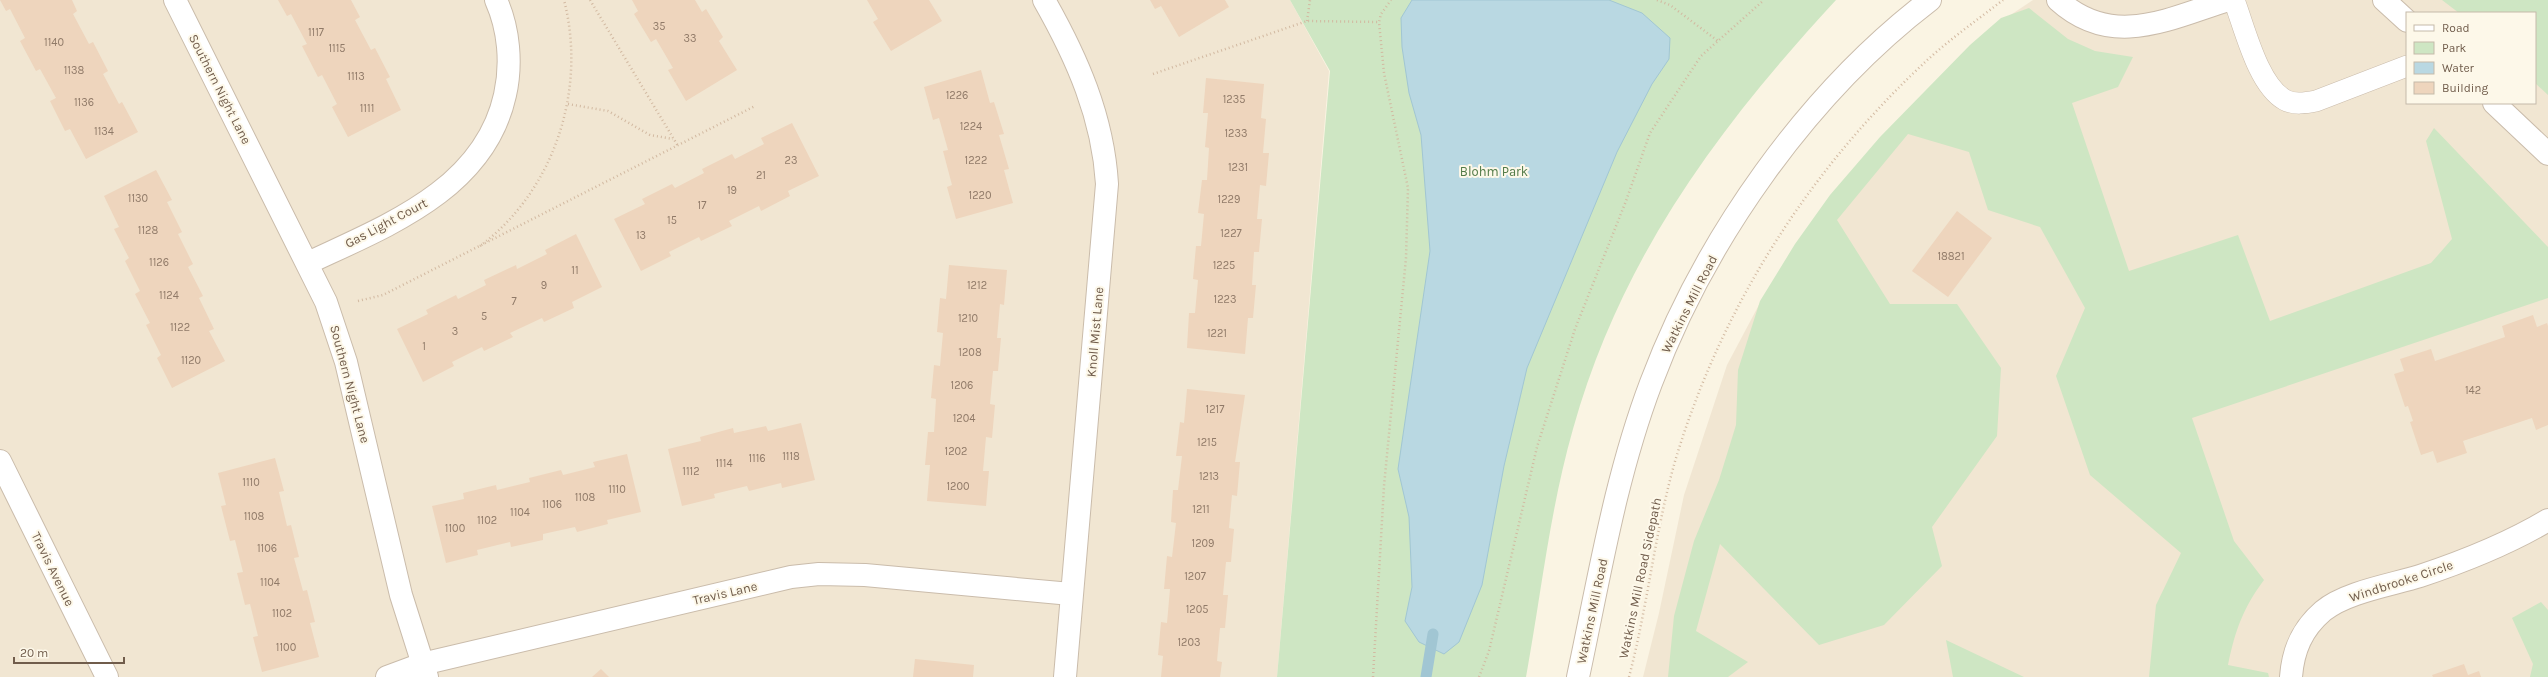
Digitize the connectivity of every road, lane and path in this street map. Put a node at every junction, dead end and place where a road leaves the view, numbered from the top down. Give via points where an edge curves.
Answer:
1 (175, 0) edge
2 (496, 0) edge
3 (564, 0) edge
4 (590, 0) edge
5 (1044, 0) edge
6 (1310, 0) edge
7 (1391, 0) edge
8 (1657, 0) edge
9 (1764, 0) edge
10 (1930, 0) edge
11 (2003, 0) edge
12 (2058, 0) edge
13 (2228, 0) edge
14 (2234, 0) edge
15 (2384, 0) edge
16 (2406, 20) edge
17 (1307, 21) junction
18 (1379, 22) junction
19 (1718, 41) junction
20 (2406, 66) edge
21 (1153, 74) dead end
22 (568, 104) junction
23 (2495, 104) edge
24 (755, 106) dead end
25 (673, 139) junction
26 (678, 146) junction
27 (2548, 154) edge
28 (474, 251) junction
29 (308, 263) junction
30 (326, 302) junction
31 (0, 461) edge
32 (2548, 520) edge
33 (1070, 594) junction
34 (425, 671) edge
35 (107, 677) edge
36 (387, 677) edge
37 (1065, 677) edge
38 (1373, 677) edge
39 (1479, 677) edge
40 (1578, 677) edge
41 (1629, 677) edge
42 (2291, 677) edge

1 - 29 street, Southern Night Lane
2 - 29 street, Gas Light Court via 509,51 509,78 503,106 490,137 472,164 439,193 400,218
3 - 22 path via 570,26 573,63
4 - 25 path
5 - 33 street, Knoll Mist Lane via 1089,91 1102,139 1107,184
6 - 17 path
7 - 18 path via 1381,14
8 - 19 path via 1670,5
9 - 19 path
10 - 40 street, Watkins Mill Road via 1874,48 1804,123 1764,176 1702,272 1675,324 1650,384 1630,445
11 - 41 path, Watkins Mill Road Sidepath via 1923,64 1862,125 1802,200 1754,276 1710,363 1676,458 1654,546
12 - 13 street via 2087,21 2108,27 2132,28
14 - 20 lane via 2264,78 2273,91 2286,101 2316,101
15 - 16 street
17 - 18 path
17 - 21 path
18 - 38 path via 1384,73 1408,188 1406,258 1384,486
19 - 39 path via 1701,56 1650,133 1575,329 1537,447 1489,651
22 - 25 path via 608,111 650,135
22 - 28 path via 554,147 532,189 505,223
23 - 27 street
24 - 26 path
25 - 26 path
26 - 28 path
28 - 30 path via 370,300
29 - 30 street, Southern Night Lane
30 - 34 street, Southern Night Lane via 346,362 401,595
31 - 35 street, Travis Avenue
32 - 42 street, Windbrooke Circle via 2519,537 2470,558 2361,593 2324,610 2299,640 2293,657
33 - 34 street, Travis Lane via 865,575 819,574 791,577
33 - 37 street, Knoll Mist Lane
34 - 36 street, Travis Lane

